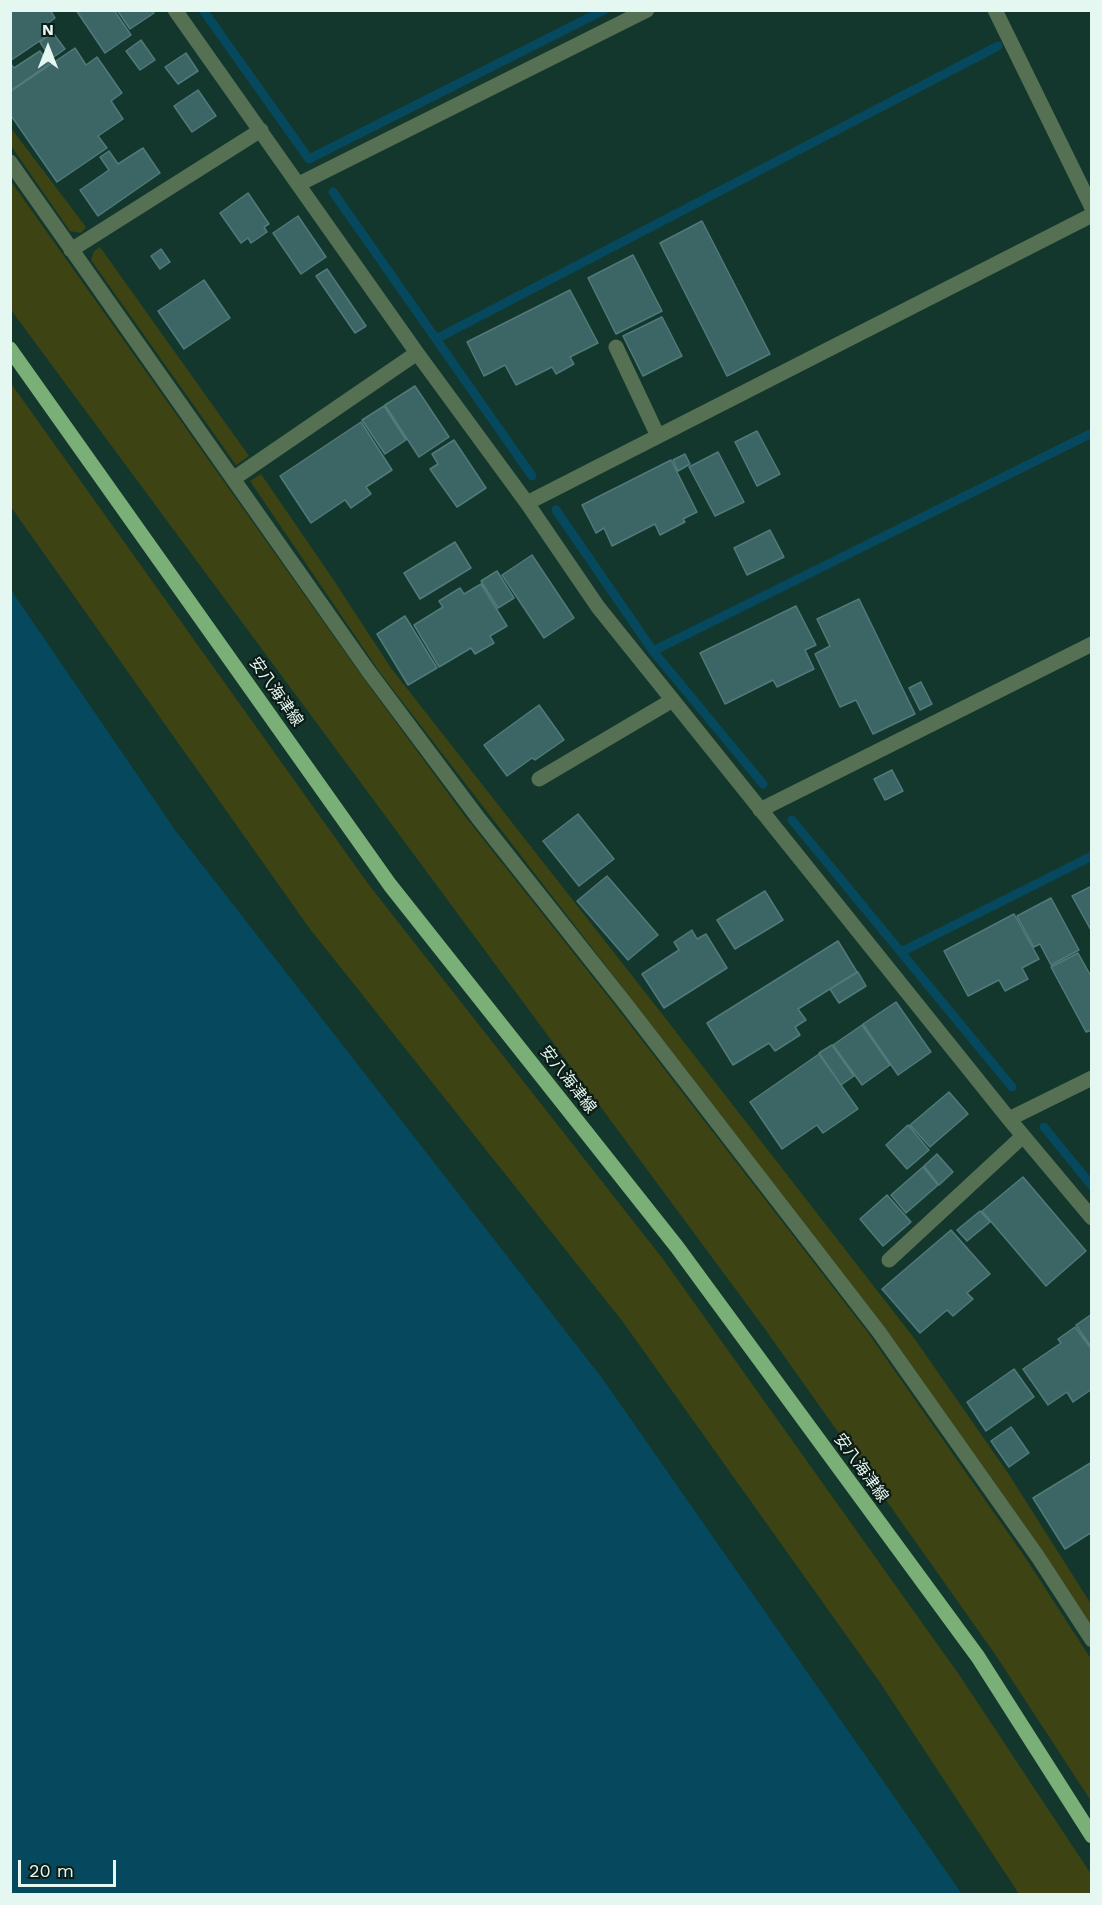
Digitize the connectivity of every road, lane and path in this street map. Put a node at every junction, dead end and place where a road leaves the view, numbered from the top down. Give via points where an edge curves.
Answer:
1 (175, 10) edge
2 (647, 10) edge
3 (995, 10) edge
4 (261, 130) junction
5 (10, 162) edge
6 (299, 184) junction
7 (1092, 208) edge
8 (1092, 216) edge
9 (71, 250) junction
10 (616, 347) dead end
11 (10, 349) edge
12 (417, 353) junction
13 (658, 436) junction
14 (233, 479) junction
15 (527, 503) junction
16 (1092, 644) edge
17 (671, 701) junction
18 (539, 779) dead end
19 (760, 810) junction
20 (1092, 1078) edge
21 (1009, 1119) junction
22 (1023, 1136) junction
23 (1092, 1218) edge
24 (888, 1260) dead end
25 (1092, 1640) edge
26 (1092, 1836) edge

1 - 4 street
2 - 6 street
3 - 7 street
4 - 6 street
4 - 9 street
5 - 9 street
6 - 12 street
8 - 13 street
9 - 14 street
10 - 13 street
11 - 26 main road, 安八海津線 via 390,885 677,1247 978,1658
12 - 14 street
12 - 15 street
13 - 15 street
14 - 25 street via 479,819 879,1332
15 - 17 street via 598,607
16 - 19 street
17 - 18 street
17 - 19 street
19 - 21 street
20 - 21 street
21 - 22 street
22 - 23 street
22 - 24 street

